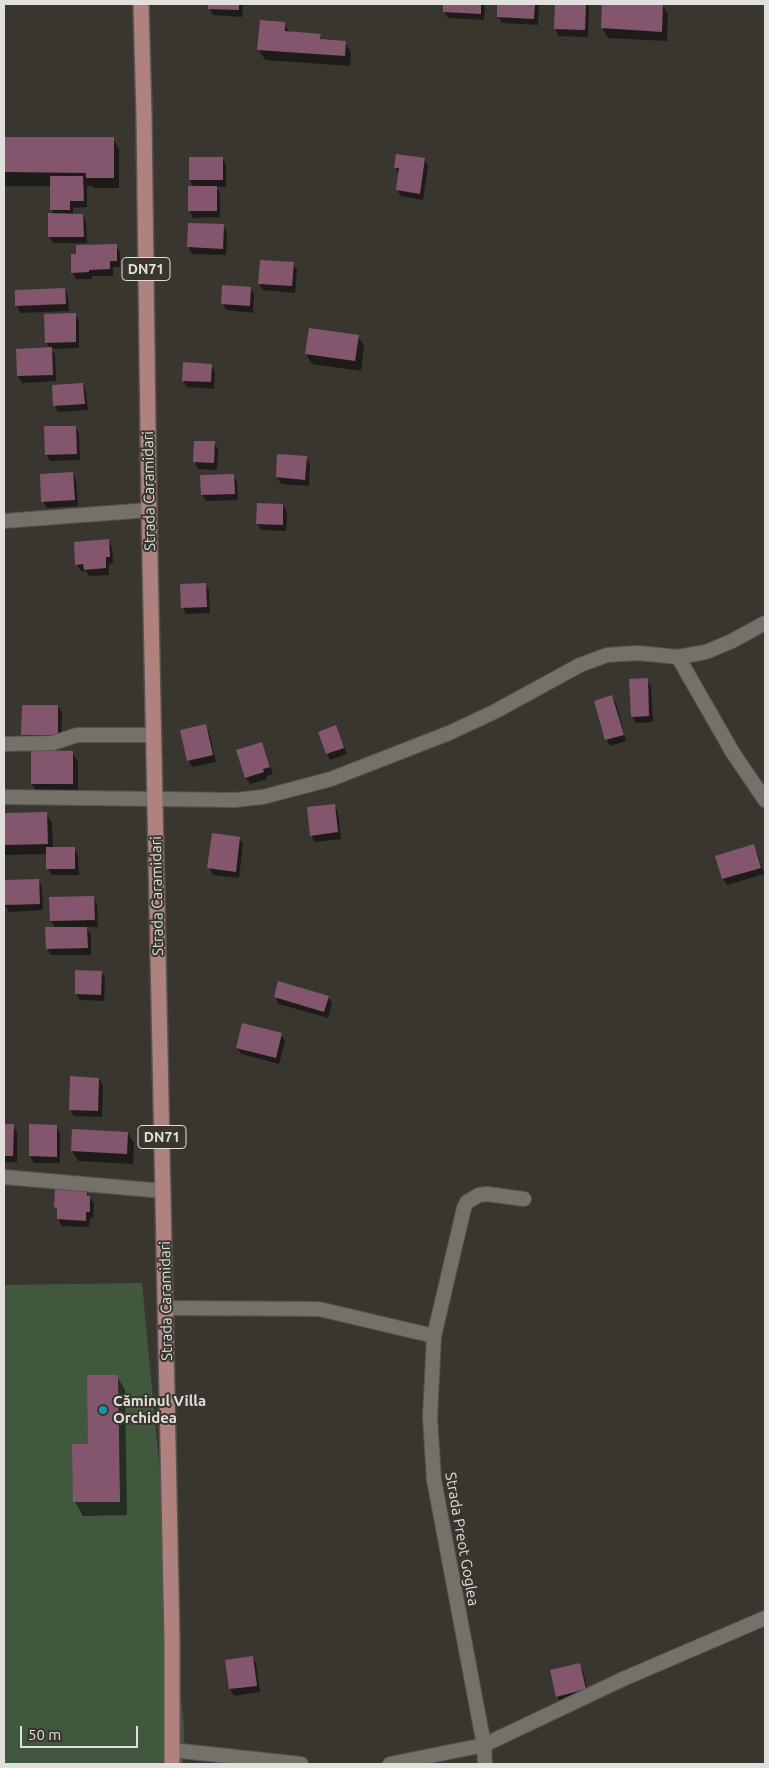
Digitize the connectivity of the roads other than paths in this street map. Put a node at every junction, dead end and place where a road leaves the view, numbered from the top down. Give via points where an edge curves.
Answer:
1 (141, 4) edge
2 (148, 510) junction
3 (4, 521) edge
4 (765, 623) edge
5 (678, 657) junction
6 (154, 735) junction
7 (4, 744) edge
8 (4, 797) edge
9 (155, 800) junction
10 (765, 800) edge
11 (4, 1177) edge
12 (163, 1191) junction
13 (524, 1199) dead end
14 (166, 1308) junction
15 (434, 1336) junction
16 (765, 1618) edge
17 (484, 1746) junction
18 (172, 1757) edge
19 (301, 1764) edge
20 (390, 1764) edge
21 (485, 1764) edge

1 - 2 main road, Strada Caramidari / DN71
2 - 3 street
2 - 6 main road, Strada Caramidari / DN71
4 - 5 street via 706,652
5 - 9 street via 638,653 598,658 449,733 331,779 292,790 235,800
5 - 10 street via 733,753
6 - 7 street via 77,735 53,743
6 - 9 main road, Strada Caramidari / DN71
8 - 9 street
9 - 12 main road, Strada Caramidari / DN71
11 - 12 street
12 - 14 main road, Strada Caramidari / DN71
13 - 15 street, Strada Preot Goglea via 487,1194 467,1202
14 - 15 street via 319,1309
14 - 18 main road, Strada Caramidari / DN71
15 - 17 street, Strada Preot Goglea via 430,1416 434,1480
16 - 17 street via 623,1679
17 - 20 street
17 - 21 street, Strada Preot Goglea
18 - 19 street

